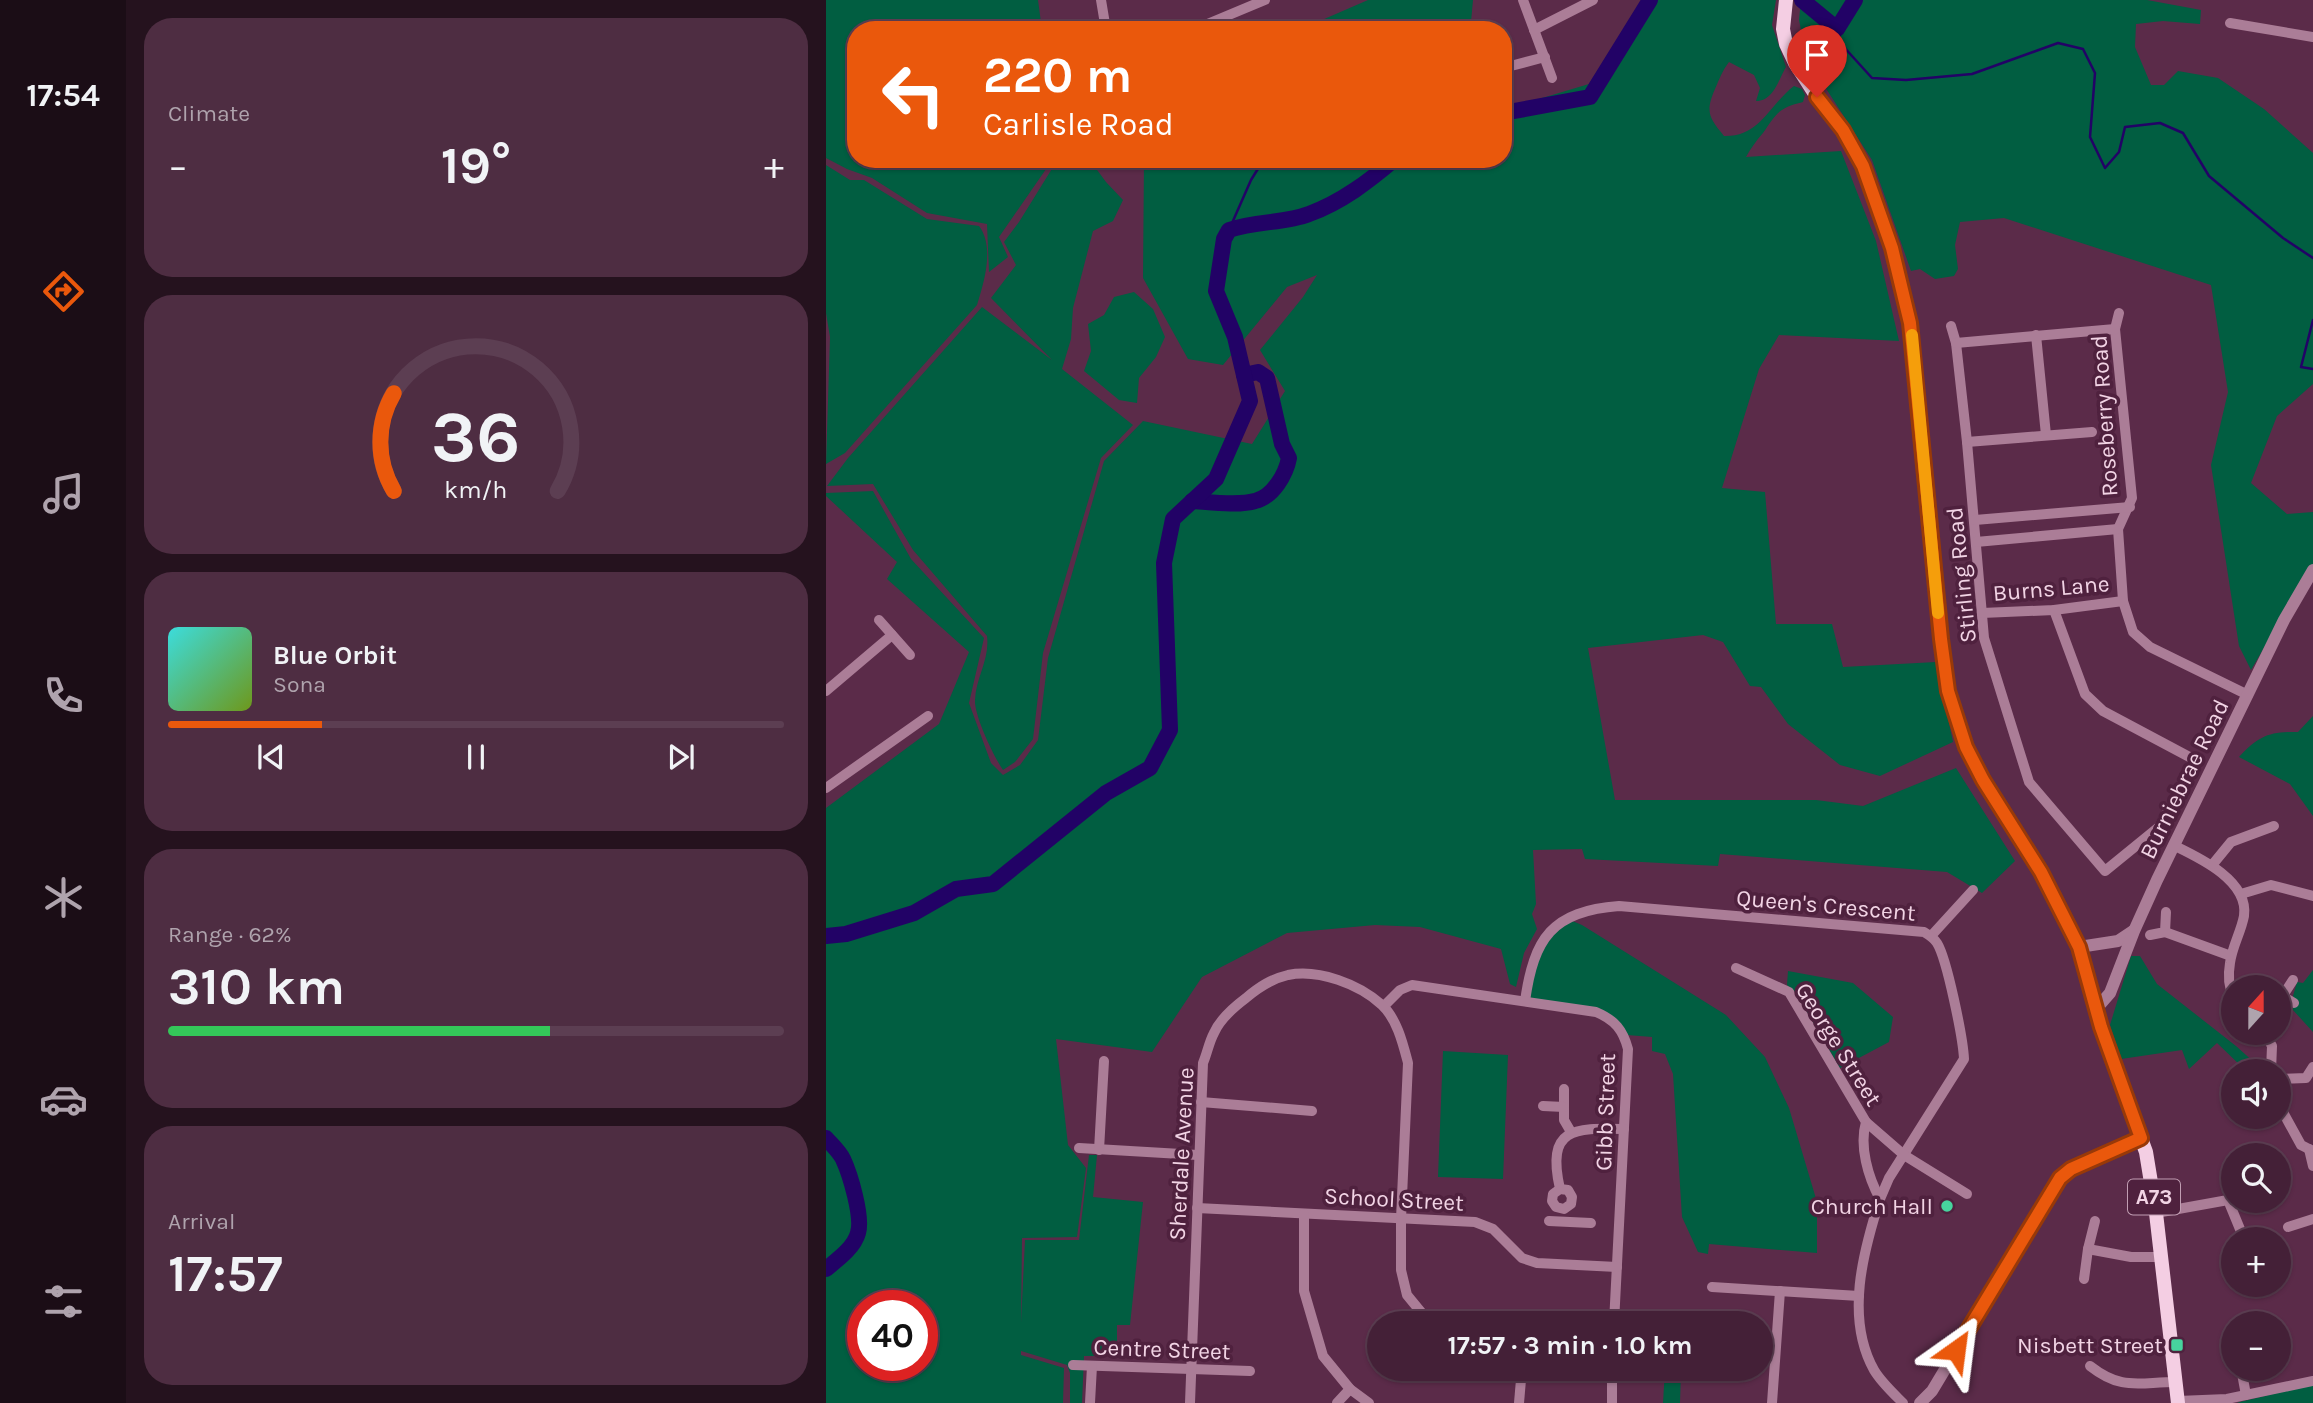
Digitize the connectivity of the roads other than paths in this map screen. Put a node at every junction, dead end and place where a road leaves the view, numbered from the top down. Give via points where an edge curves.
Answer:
1 (1101, 0) edge
2 (1265, 0) edge
3 (1523, 0) edge
4 (1593, 0) edge
5 (1786, 0) edge
6 (1104, 21) edge
7 (1214, 21) edge
8 (2230, 23) dead end
9 (1534, 30) junction
10 (2313, 37) edge
11 (1545, 57) junction
12 (1512, 66) edge
13 (1552, 78) dead end
14 (2119, 313) dead end
15 (1951, 326) dead end
16 (2115, 328) junction
17 (2036, 335) junction
18 (1956, 343) junction
19 (2092, 432) dead end
20 (2046, 435) junction
21 (1967, 442) junction
22 (2130, 507) junction
23 (1975, 520) junction
24 (2118, 529) junction
25 (1976, 542) junction
26 (2313, 570) edge
27 (2123, 601) junction
28 (2054, 610) junction
29 (1982, 613) junction
30 (879, 620) dead end
31 (892, 635) junction
32 (910, 655) dead end
33 (826, 691) edge
34 (2248, 695) junction
35 (928, 716) dead end
36 (826, 788) edge
37 (2274, 826) dead end
38 (2175, 845) junction
39 (2213, 864) junction
40 (1973, 890) dead end
41 (2241, 894) junction
42 (2313, 896) edge
43 (2166, 912) dead end
44 (2134, 931) junction
45 (2165, 932) junction
46 (2150, 935) dead end
47 (1931, 936) junction
48 (2100, 943) junction
49 (2079, 947) junction
50 (2231, 956) junction
51 (1736, 968) dead end
52 (2117, 975) junction
53 (2230, 975) edge
54 (2293, 979) dead end
55 (2291, 982) edge
56 (1525, 1001) junction
57 (2291, 1002) edge
58 (2294, 1003) dead end
59 (1384, 1006) junction
60 (2096, 1009) junction
61 (1104, 1061) dead end
62 (2313, 1067) edge
63 (2291, 1079) edge
64 (1564, 1089) dead end
65 (1201, 1102) junction
66 (1543, 1106) dead end
67 (1564, 1107) junction
68 (1312, 1111) dead end
69 (1866, 1122) junction
70 (2291, 1127) edge
71 (1625, 1129) junction
72 (1571, 1132) junction
73 (2141, 1138) junction
74 (1079, 1148) dead end
75 (1099, 1150) junction
76 (2311, 1150) edge
77 (1198, 1155) junction
78 (1904, 1155) junction
79 (2313, 1166) edge
80 (1967, 1194) dead end
81 (1880, 1199) junction
82 (1197, 1208) junction
83 (2156, 1213) junction
84 (1304, 1214) junction
85 (1401, 1219) junction
86 (2313, 1219) edge
87 (1549, 1221) dead end
88 (1561, 1222) junction
89 (2095, 1222) dead end
90 (1591, 1223) dead end
91 (2239, 1227) edge
92 (2288, 1227) dead end
93 (2088, 1249) junction
94 (2161, 1257) junction
95 (1617, 1267) junction
96 (2084, 1279) dead end
97 (1712, 1287) dead end
98 (1780, 1291) junction
99 (1859, 1296) junction
100 (1420, 1311) edge
101 (1615, 1311) edge
102 (1073, 1365) dead end
103 (1092, 1366) junction
104 (2090, 1366) dead end
105 (1191, 1368) junction
106 (1250, 1371) dead end
107 (1521, 1381) edge
108 (1612, 1381) edge
109 (2243, 1381) edge
110 (2313, 1381) edge
111 (2176, 1382) junction
112 (1350, 1390) junction
113 (2246, 1395) junction
114 (2178, 1402) edge
115 (1090, 1403) edge
116 (1190, 1403) edge
117 (1337, 1403) edge
118 (1369, 1403) edge
119 (1519, 1403) edge
120 (1612, 1403) edge
121 (1772, 1403) edge
122 (1903, 1403) edge
123 (1920, 1403) edge

1 - 6 street
2 - 7 street
3 - 9 street
4 - 9 street
5 - 49 main road, A73 via 1786,44 1863,166 1910,323 1941,639 1957,721 1983,780 2041,872
8 - 10 street
9 - 11 street
11 - 12 street
11 - 13 street
14 - 16 street, Roseberry Road
15 - 18 street, Stirling Road
16 - 17 street
16 - 22 street, Roseberry Road
17 - 18 street
17 - 20 street
18 - 21 street, Stirling Road
19 - 20 street
20 - 21 street
21 - 23 street, Stirling Road
22 - 23 street
22 - 24 street, Roseberry Road
23 - 25 street, Stirling Road
24 - 25 street
24 - 27 street, Roseberry Road
25 - 29 street, Stirling Road
26 - 34 street, Burniebrae Road
27 - 28 street, Burns Lane
27 - 34 street, Roseberry Road via 2133,632 2150,647
28 - 29 street, Burns Lane
28 - 29 street, Stirling Road via 2085,694 2103,711 2195,760 2159,827 2105,871 2029,782 1984,638
30 - 31 street
31 - 32 street
31 - 33 street
34 - 38 street, Burniebrae Road
35 - 36 street
37 - 39 street via 2231,842
38 - 39 street
38 - 44 street, Burniebrae Road
39 - 41 street
40 - 47 street
41 - 42 street via 2271,885
41 - 50 street via 2244,914
43 - 45 street
44 - 48 street via 2118,941
44 - 52 street, Burniebrae Road
45 - 46 street
45 - 50 street
47 - 56 street, Queen's Crescent via 1619,906 1598,908 1566,919 1547,934 1539,945
47 - 78 street, Queen's Crescent via 1951,986 1964,1059
48 - 49 street
48 - 52 street via 2115,956
49 - 60 main road, A73
50 - 53 street
51 - 69 street, George Street via 1789,992
52 - 60 street, Burniebrae Road via 2110,993
54 - 55 street
56 - 59 street, Gibb Street via 1412,985
56 - 71 street, Gibb Street via 1597,1012 1621,1030 1628,1049
57 - 58 street
59 - 65 street, Sherdale Avenue via 1346,983 1322,976 1289,975 1264,983 1234,1007 1214,1032 1203,1063
59 - 85 street via 1408,1063
60 - 73 main road, A73
61 - 75 street
62 - 63 street via 2305,1078
64 - 67 street
65 - 68 street
65 - 77 street, Sherdale Avenue
66 - 67 street
67 - 72 street via 1564,1120
69 - 78 street
69 - 81 street, George Street via 1866,1162
70 - 76 street via 2301,1145
71 - 72 street
71 - 95 street, Gibb Street
72 - 88 street via 1554,1164 1560,1189 1572,1196 1569,1205 1561,1209
73 - 83 main road, A73
73 - 123 street via 2060,1178 1932,1391
74 - 75 street
75 - 77 street
76 - 79 street
77 - 82 street, Sherdale Avenue
78 - 80 street
78 - 81 street, Queen's Crescent
81 - 99 street
82 - 84 street, School Street
82 - 105 street, Sherdale Avenue
83 - 91 street via 2228,1200
83 - 94 main road, A73
84 - 85 street, School Street
84 - 112 street via 1304,1291 1323,1356
85 - 95 street, School Street via 1475,1222 1493,1229 1522,1258 1537,1263
85 - 100 street via 1401,1270 1407,1295
86 - 92 street
87 - 88 street
88 - 90 street
89 - 93 street
93 - 94 street
93 - 96 street
94 - 111 main road, A73
95 - 101 street, Gibb Street
97 - 98 street
98 - 99 street
98 - 121 street
99 - 122 street via 1860,1332 1869,1359
102 - 103 street, Centre Street
103 - 105 street, Centre Street
103 - 115 street
104 - 111 street via 2120,1384
105 - 106 street, Centre Street
105 - 116 street, Sherdale Avenue
107 - 119 street
108 - 120 street
109 - 113 street
110 - 113 street
111 - 114 main road, A73
112 - 117 street
112 - 118 street
113 - 114 street

